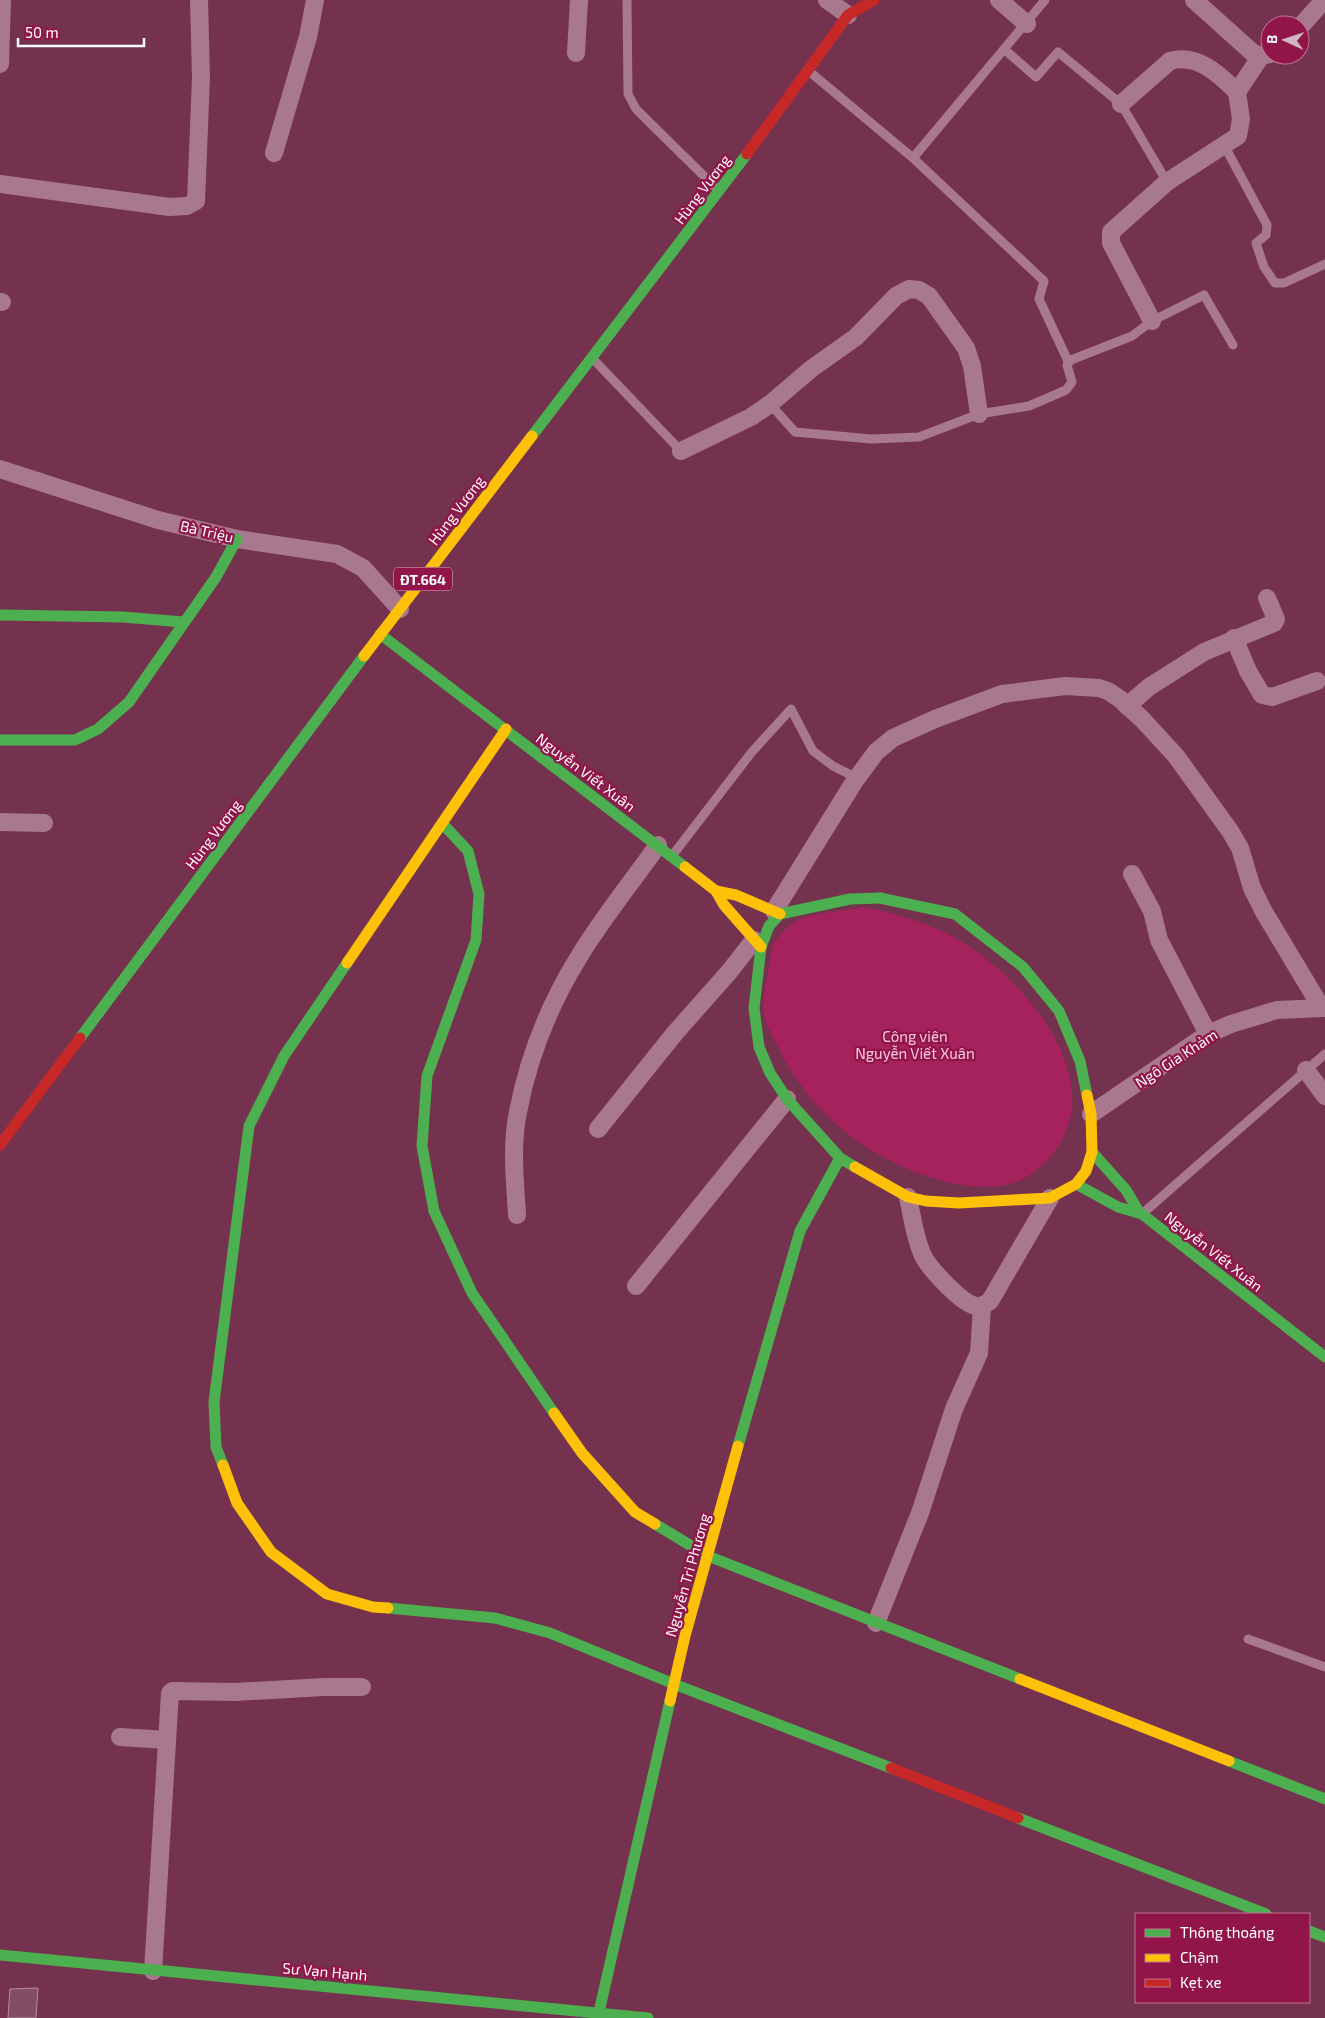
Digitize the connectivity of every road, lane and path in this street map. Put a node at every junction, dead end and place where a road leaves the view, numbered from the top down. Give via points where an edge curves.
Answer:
1 (2, 0) edge
2 (199, 0) edge
3 (316, 0) edge
4 (580, 0) edge
5 (627, 0) edge
6 (826, 0) edge
7 (874, 0) edge
8 (999, 0) edge
9 (1045, 0) edge
10 (1194, 0) edge
11 (1324, 0) edge
12 (850, 7) edge
13 (1310, 16) edge
14 (1027, 24) junction
15 (1005, 50) junction
16 (576, 53) dead end
17 (1260, 53) edge
18 (1260, 63) edge
19 (0, 64) edge
20 (809, 71) junction
21 (1237, 92) junction
22 (1121, 104) junction
23 (1224, 145) junction
24 (274, 153) dead end
25 (913, 158) junction
26 (1167, 182) junction
27 (0, 184) edge
28 (719, 192) junction
29 (1325, 264) edge
30 (1152, 321) junction
31 (1233, 345) dead end
32 (592, 358) junction
33 (1068, 361) junction
34 (770, 404) junction
35 (979, 414) junction
36 (680, 451) joint
37 (0, 469) edge
38 (236, 539) junction
39 (1267, 598) dead end
40 (400, 609) junction
41 (0, 616) edge
42 (183, 622) junction
43 (380, 634) junction
44 (1234, 638) junction
45 (1317, 681) dead end
46 (1127, 706) junction
47 (506, 729) junction
48 (0, 740) edge
49 (857, 778) junction
50 (0, 822) edge
51 (44, 823) dead end
52 (442, 823) junction
53 (658, 845) junction
54 (672, 856) junction
55 (1132, 874) dead end
56 (716, 891) junction
57 (777, 912) junction
58 (757, 943) junction
59 (1323, 1007) edge
60 (1208, 1034) junction
61 (1325, 1054) edge
62 (1306, 1070) junction
63 (1325, 1096) edge
64 (787, 1098) junction
65 (1091, 1114) junction
66 (598, 1129) dead end
67 (0, 1146) edge
68 (1092, 1152) junction
69 (840, 1158) junction
70 (1076, 1184) junction
71 (908, 1197) junction
72 (1050, 1198) junction
73 (1140, 1213) junction
74 (517, 1215) dead end
75 (636, 1286) dead end
76 (982, 1306) junction
77 (1325, 1357) edge
78 (708, 1556) junction
79 (876, 1623) junction
80 (1248, 1639) dead end
81 (1325, 1667) edge
82 (674, 1684) junction
83 (362, 1688) dead end
84 (120, 1737) dead end
85 (167, 1740) junction
86 (1325, 1799) edge
87 (1263, 1913) edge
88 (1310, 1931) edge
89 (1325, 1937) edge
90 (0, 1955) edge
91 (153, 1971) junction
92 (599, 2012) junction
93 (559, 2013) edge
94 (625, 2016) edge
95 (648, 2018) edge

1 - 19 street
2 - 27 street via 201,78 196,202 170,207
3 - 24 street
4 - 16 street
5 - 28 lane via 628,94 636,109
6 - 12 street
7 - 12 street, Hùng Vương / ĐT.664
8 - 14 street
9 - 14 lane
10 - 17 street via 1246,48
11 - 13 street
12 - 20 street, Hùng Vương / ĐT.664
14 - 15 lane
15 - 22 lane via 1036,77 1058,52
15 - 25 lane
18 - 21 street
20 - 25 lane
20 - 28 street, Hùng Vương / ĐT.664
21 - 22 street via 1218,73 1186,59 1177,59 1170,61
21 - 23 street via 1240,128 1238,136
22 - 26 lane
23 - 26 street
23 - 29 lane via 1267,225 1268,231 1256,243 1264,267 1275,283 1284,283
25 - 33 lane via 1044,281 1039,299
26 - 30 street via 1111,232 1110,243
28 - 32 street, Hùng Vương / ĐT.664
30 - 31 lane via 1204,295
30 - 33 lane via 1132,336
32 - 36 lane
32 - 40 street, Hùng Vương / ĐT.664
33 - 35 lane via 1072,382 1066,390 1029,406
34 - 35 lane via 795,432 871,439 919,437
34 - 35 street via 856,337 896,296 909,289 929,296 966,348
34 - 36 street
37 - 38 street, Bà Triệu via 158,520
38 - 40 street, Bà Triệu via 337,554 363,568
38 - 42 street via 216,577
39 - 44 street via 1276,622
40 - 43 street, Hùng Vương / ĐT.664
41 - 42 street via 123,617
42 - 48 street via 129,702 98,729 75,740
43 - 47 street, Nguyễn Viết Xuân
43 - 67 street, Hùng Vương / ĐT.664
44 - 45 street via 1262,695 1272,697
44 - 46 street via 1180,666
46 - 49 street via 1108,691 1086,686 1002,694 893,738 876,752
46 - 59 street via 1176,756 1230,831 1240,848 1252,888 1264,912
47 - 52 street
47 - 53 street, Nguyễn Viết Xuân
49 - 54 lane via 813,751 791,710 751,754
49 - 57 street
50 - 51 street
52 - 78 street via 468,851 479,894 476,940 427,1076 422,1146 434,1212 472,1293 582,1453 635,1512
52 - 82 street via 284,1056 249,1126 214,1402 216,1447 237,1503 271,1552 327,1594 373,1607 496,1618 550,1633
53 - 54 street, Nguyễn Viết Xuân
53 - 74 street via 577,959 555,1000 530,1062 515,1131
54 - 56 street, Nguyễn Viết Xuân
55 - 60 street via 1152,911 1159,940
56 - 57 street via 736,895
56 - 58 street, Nguyễn Viết Xuân
57 - 58 street
57 - 65 street via 850,899 880,898 955,914 1024,967 1058,1011 1080,1062
58 - 64 street via 754,1008 759,1047 770,1073
58 - 66 street via 675,1033
59 - 60 street, Ngô Gia Khảm via 1277,1010
60 - 65 street, Ngô Gia Khảm
61 - 62 lane
62 - 63 street
62 - 73 lane
64 - 69 street
64 - 75 street
65 - 68 street
68 - 70 street via 1086,1171
68 - 73 street via 1126,1190
69 - 71 street
69 - 78 street, Nguyễn Tri Phương via 793,1250
70 - 72 street
70 - 73 street, Nguyễn Viết Xuân via 1118,1207
71 - 72 street via 959,1203
71 - 76 street via 924,1258 959,1297 975,1306
72 - 76 street via 996,1292
73 - 77 street, Nguyễn Viết Xuân
76 - 79 street via 979,1353 954,1409 920,1514
78 - 79 street
78 - 82 street, Nguyễn Tri Phương
79 - 86 street
80 - 81 lane
82 - 87 street
82 - 92 street, Nguyễn Tri Phương
83 - 85 street via 172,1691
84 - 85 street
85 - 91 street
88 - 89 street
90 - 91 street, Sư Vạn Hạnh
91 - 93 street, Sư Vạn Hạnh
92 - 93 street, Sư Vạn Hạnh
92 - 94 street, Sư Vạn Hạnh
94 - 95 street, Sư Vạn Hạnh

